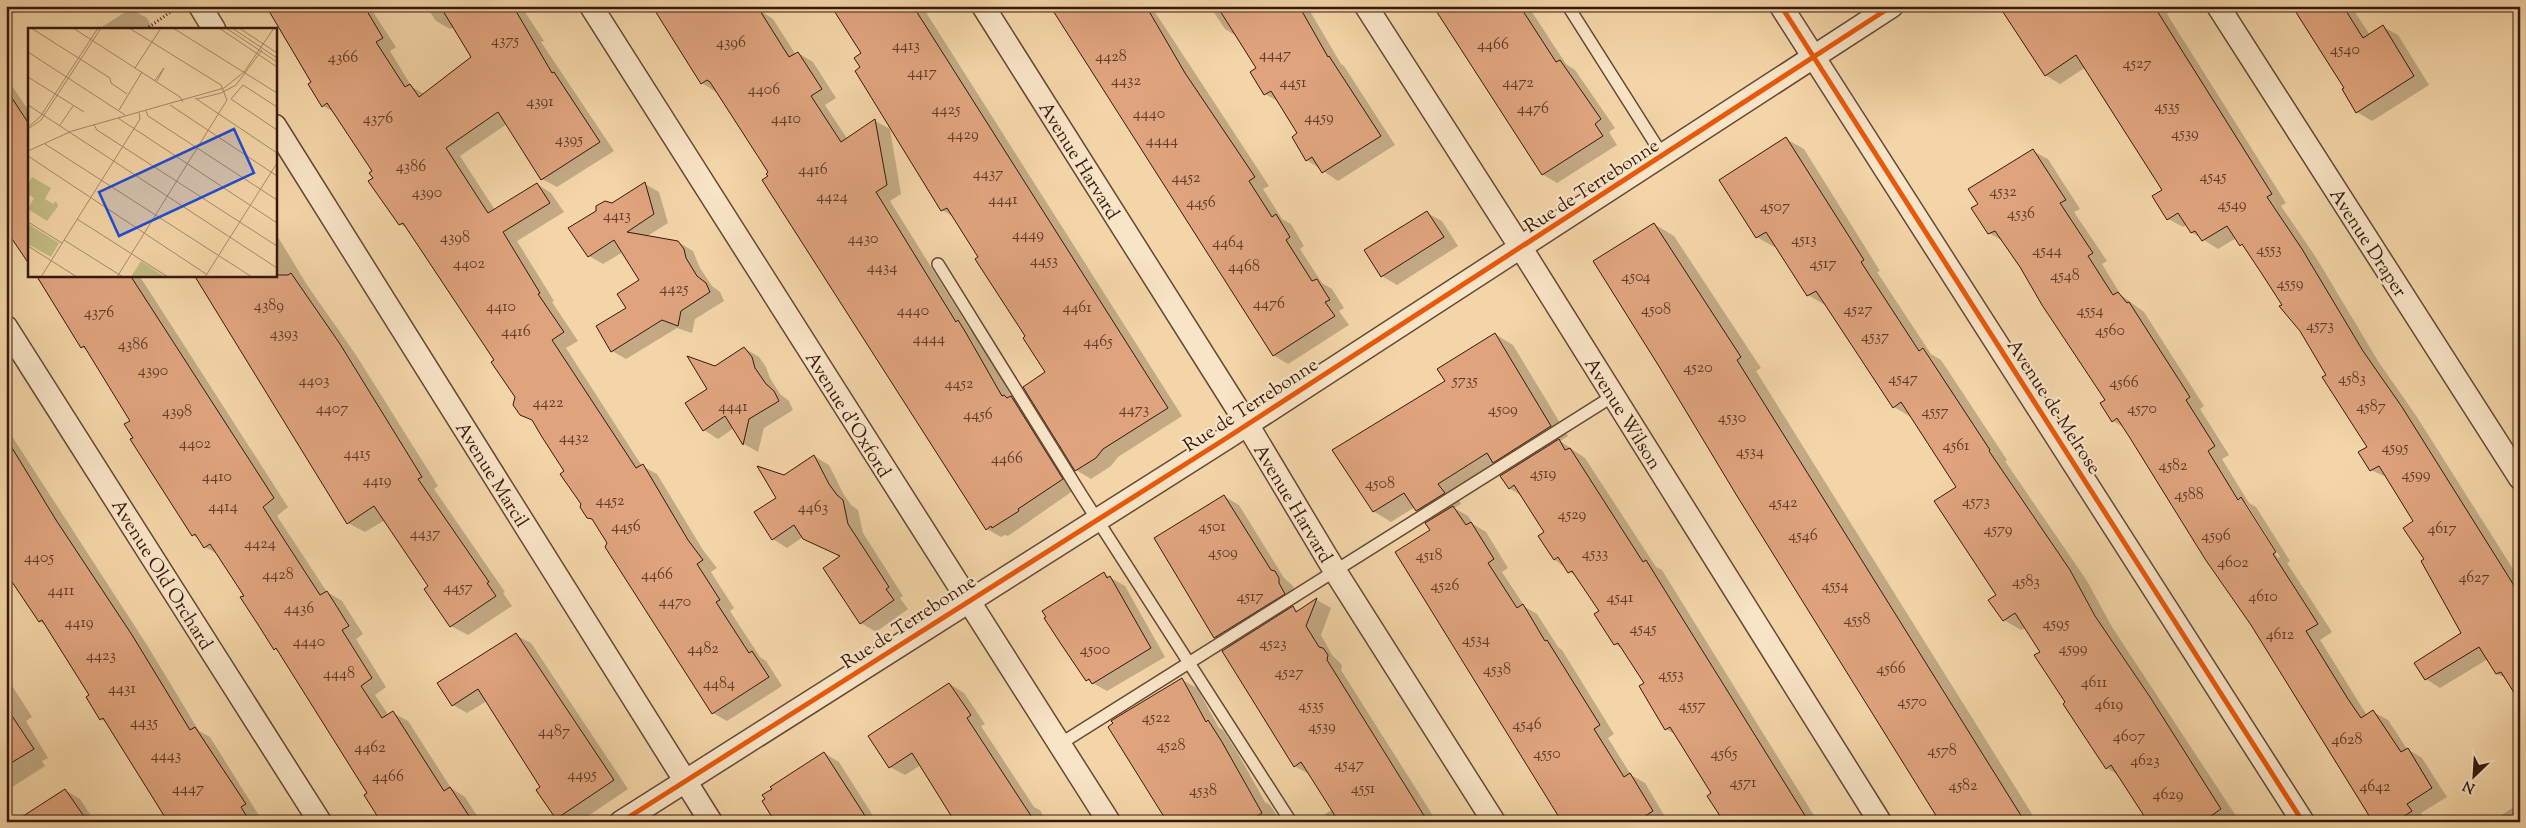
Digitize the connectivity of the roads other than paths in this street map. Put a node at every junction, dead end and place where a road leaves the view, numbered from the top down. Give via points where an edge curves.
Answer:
1 (200, 6) edge
2 (591, 6) edge
3 (983, 6) edge
4 (1366, 6) edge
5 (1568, 6) edge
6 (1781, 6) edge
7 (1892, 6) edge
8 (2218, 6) edge
9 (213, 28) edge
10 (1814, 57) junction
11 (276, 128) edge
12 (1663, 156) junction
13 (1521, 248) junction
14 (938, 264) dead end
15 (6, 327) edge
16 (1613, 396) junction
17 (1247, 424) junction
18 (2520, 478) edge
19 (1097, 520) junction
20 (1335, 571) junction
21 (968, 602) junction
22 (1190, 663) junction
23 (1060, 744) junction
24 (685, 781) junction
25 (320, 822) edge
26 (621, 822) edge
27 (711, 822) edge
28 (1109, 822) edge
29 (1291, 822) edge
30 (1494, 822) edge
31 (1880, 822) edge
32 (2303, 822) edge

1 - 9 street
2 - 21 street, Avenue d'Oxford
3 - 17 street, Avenue Harvard
4 - 13 street, Avenue Wilson
5 - 12 lane
6 - 10 street, Avenue de Melrose
7 - 10 street, Rue de Terrebonne
8 - 18 street, Avenue Draper
10 - 12 street, Rue de Terrebonne
10 - 32 street, Avenue de Melrose
11 - 24 street, Avenue Marcil
12 - 13 street, Rue de Terrebonne
13 - 16 street, Avenue Wilson
13 - 17 street, Rue de Terrebonne
14 - 19 lane
15 - 25 street, Avenue Old Orchard
16 - 20 lane
16 - 31 street, Avenue Wilson
17 - 19 street, Rue de Terrebonne
17 - 20 street, Avenue Harvard
19 - 21 street, Rue de Terrebonne
19 - 22 lane
20 - 22 lane
20 - 30 street, Avenue Harvard
21 - 23 street, Avenue d'Oxford
21 - 24 street, Rue de Terrebonne
22 - 23 lane
22 - 29 lane
23 - 28 street, Avenue d'Oxford
24 - 26 street, Rue de Terrebonne
24 - 27 street, Avenue Marcil

